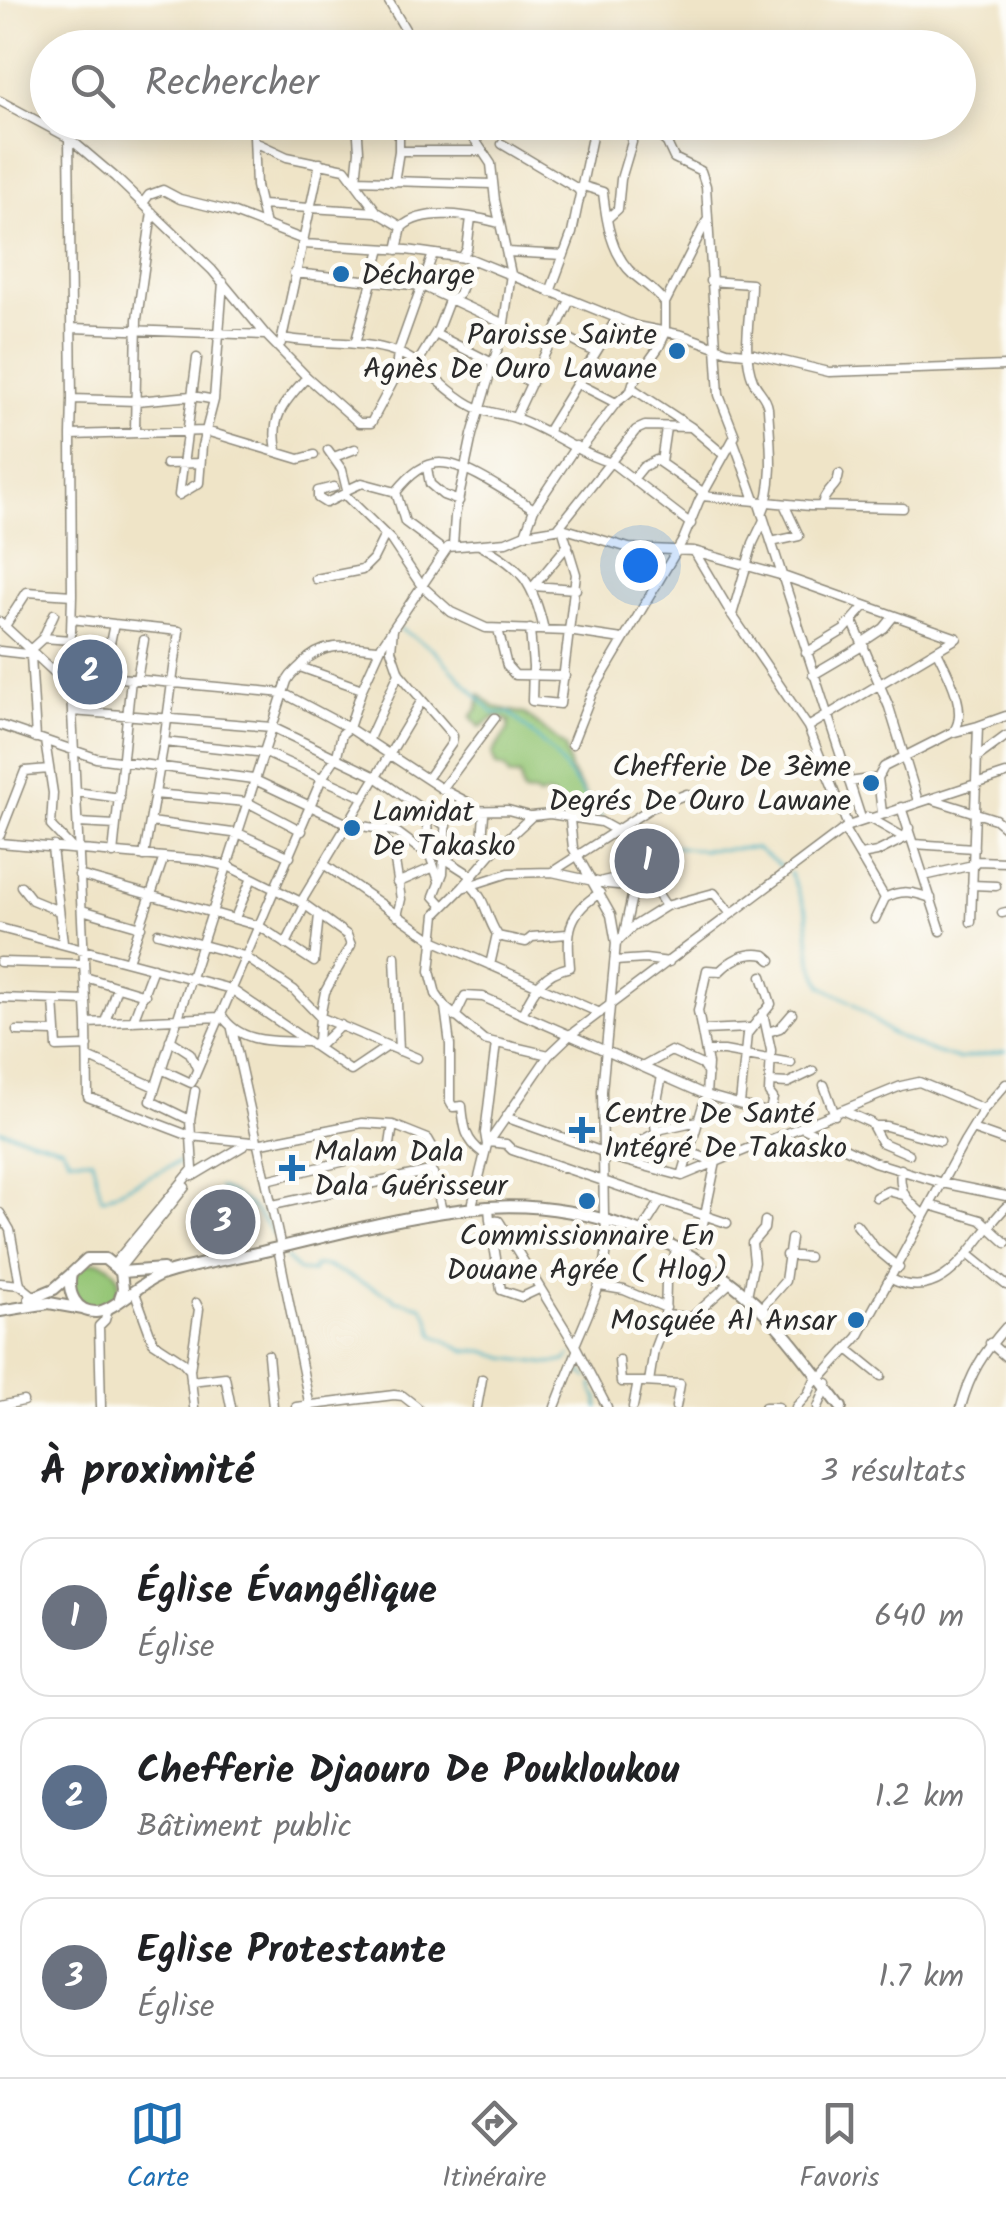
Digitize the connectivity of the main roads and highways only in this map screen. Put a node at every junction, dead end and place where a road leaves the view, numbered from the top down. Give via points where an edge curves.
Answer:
1 (604, 1218) junction
2 (279, 1245) junction
3 (118, 1268) junction
4 (71, 1274) junction
5 (120, 1298) junction
6 (0, 1308) edge
7 (87, 1310) junction
8 (824, 1381) junction
9 (844, 1407) edge

1 - 2 main road via 488,1207
1 - 2 main road via 546,1205 472,1202
1 - 8 main road via 677,1248 730,1283
1 - 8 main road via 643,1228 748,1291
2 - 3 main road via 163,1270
2 - 5 main road via 163,1274
3 - 4 main road via 87,1259
3 - 5 main road
4 - 6 main road via 36,1298
4 - 7 main road via 71,1295
5 - 7 main road via 108,1309
6 - 7 main road via 48,1303
8 - 9 main road

